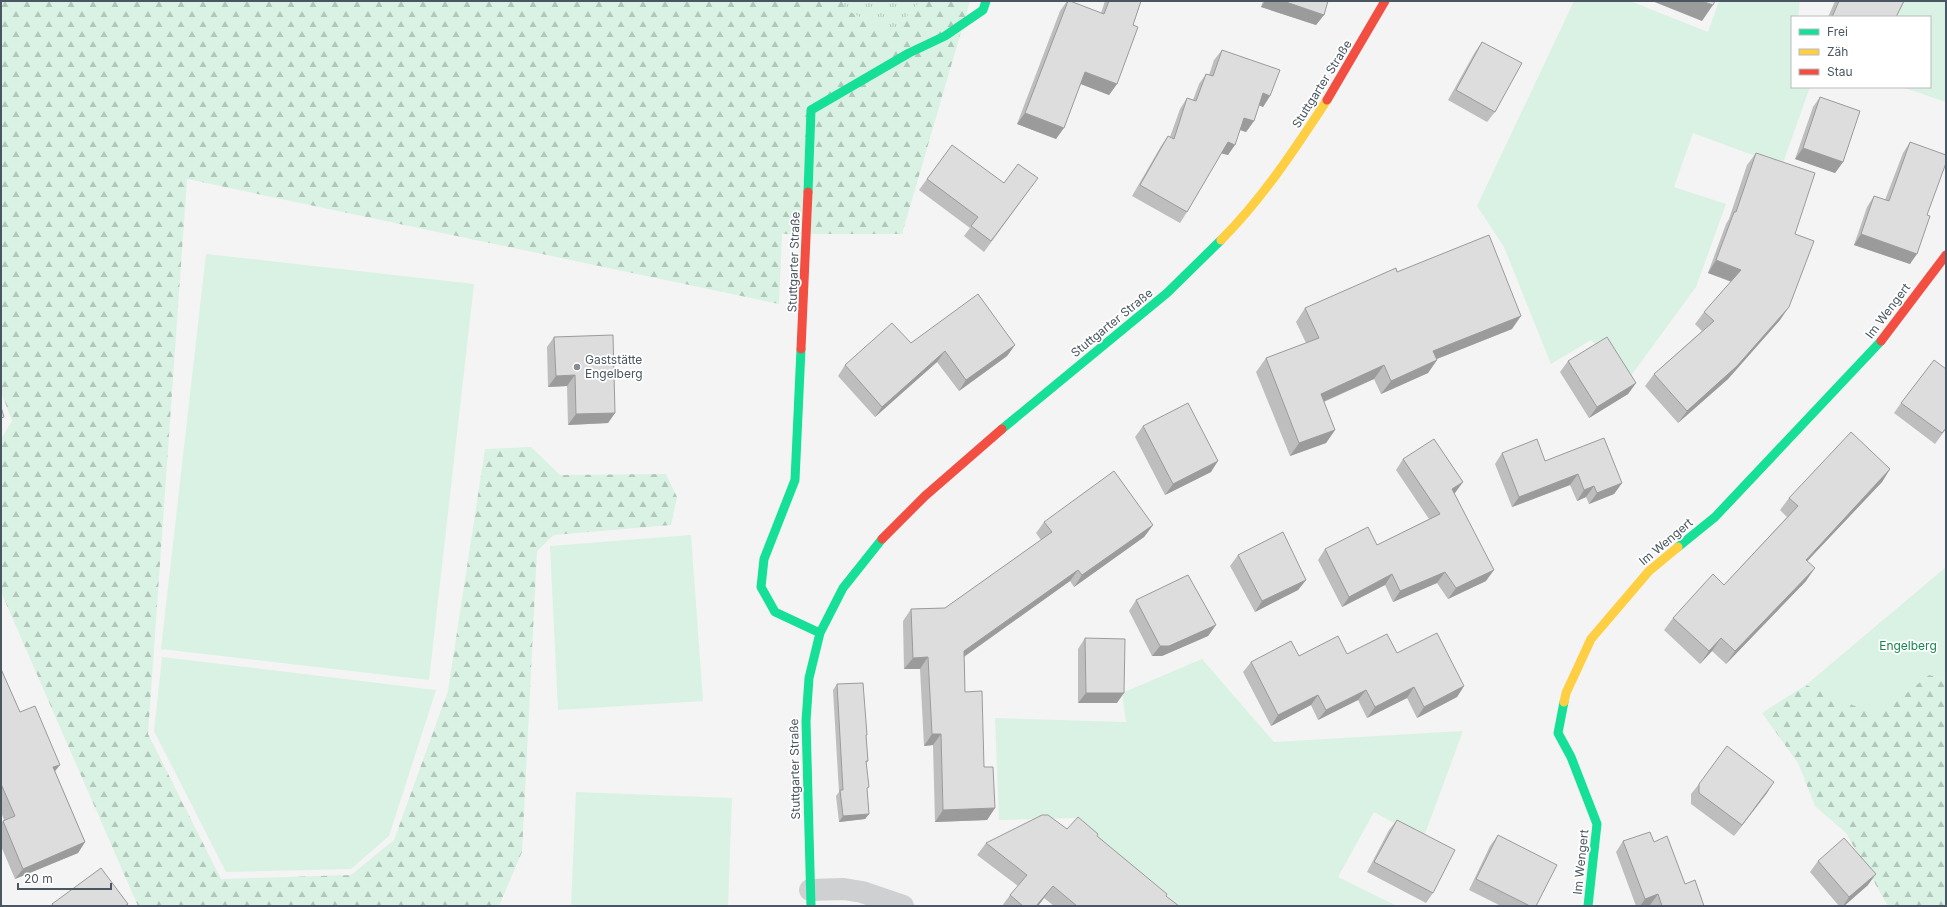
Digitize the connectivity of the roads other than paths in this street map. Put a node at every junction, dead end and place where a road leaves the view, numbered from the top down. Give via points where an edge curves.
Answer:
1 (986, 1) edge
2 (1385, 1) edge
3 (1946, 255) edge
4 (820, 633) junction
5 (810, 898) edge
6 (903, 906) edge
7 (1588, 906) edge

1 - 4 street, Stuttgarter Straße via 983,10 945,36 909,53 811,110 796,480 764,559 761,587 774,612
2 - 4 street, Stuttgarter Straße via 1344,75 1292,154 1236,225 1167,293 925,496 877,544 843,588
3 - 7 street, Im Wengert via 1875,349 1715,517 1649,571 1591,639 1566,693 1558,733 1571,757 1597,824
4 - 5 street, Stuttgarter Straße via 808,678 806,721
5 - 6 street via 844,889 862,892

